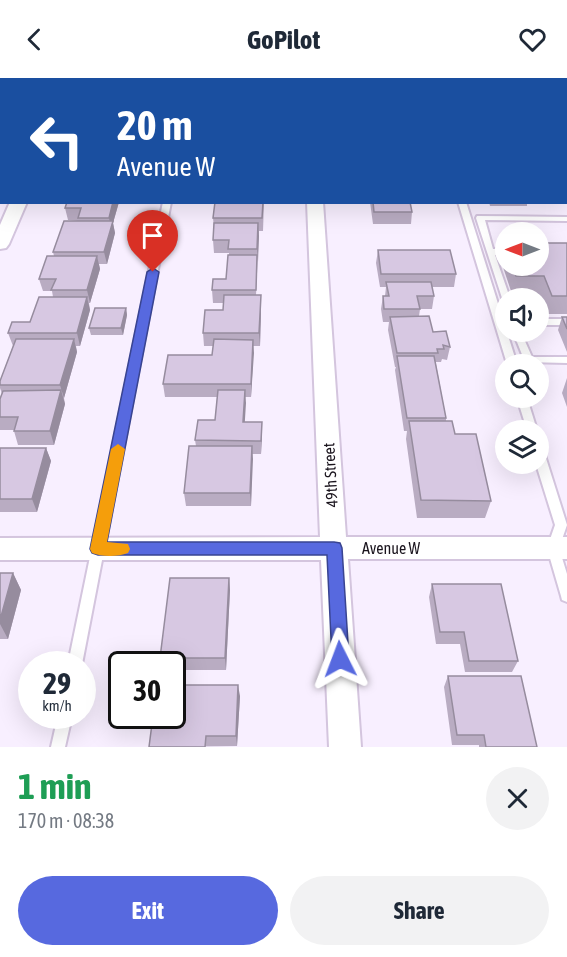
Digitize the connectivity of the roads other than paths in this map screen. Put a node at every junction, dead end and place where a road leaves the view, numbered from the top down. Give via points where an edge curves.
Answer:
1 (18, 204) edge
2 (167, 204) edge
3 (315, 204) edge
4 (463, 204) edge
5 (567, 219) edge
6 (473, 239) junction
7 (486, 239) junction
8 (0, 244) edge
9 (490, 252) junction
10 (495, 252) edge
11 (503, 288) edge
12 (495, 310) edge
13 (549, 322) edge
14 (567, 322) edge
15 (521, 342) edge
16 (567, 360) edge
17 (545, 474) edge
18 (334, 548) junction
19 (560, 548) edge
20 (0, 549) edge
21 (98, 549) junction
22 (567, 596) edge
23 (78, 651) edge
24 (62, 729) edge
25 (58, 747) edge
26 (345, 747) edge

1 - 8 street
2 - 21 lane
3 - 18 street, 49th Street
4 - 6 lane
5 - 7 lane via 480,218
6 - 7 lane
6 - 12 lane
7 - 9 lane
9 - 10 lane
9 - 11 lane
13 - 14 lane
15 - 16 lane via 528,360
17 - 19 lane via 561,525
18 - 19 street, Avenue W
18 - 21 street, Avenue W
18 - 26 street, 49th Street
19 - 22 lane
20 - 21 street, Avenue W
21 - 23 lane
24 - 25 lane

